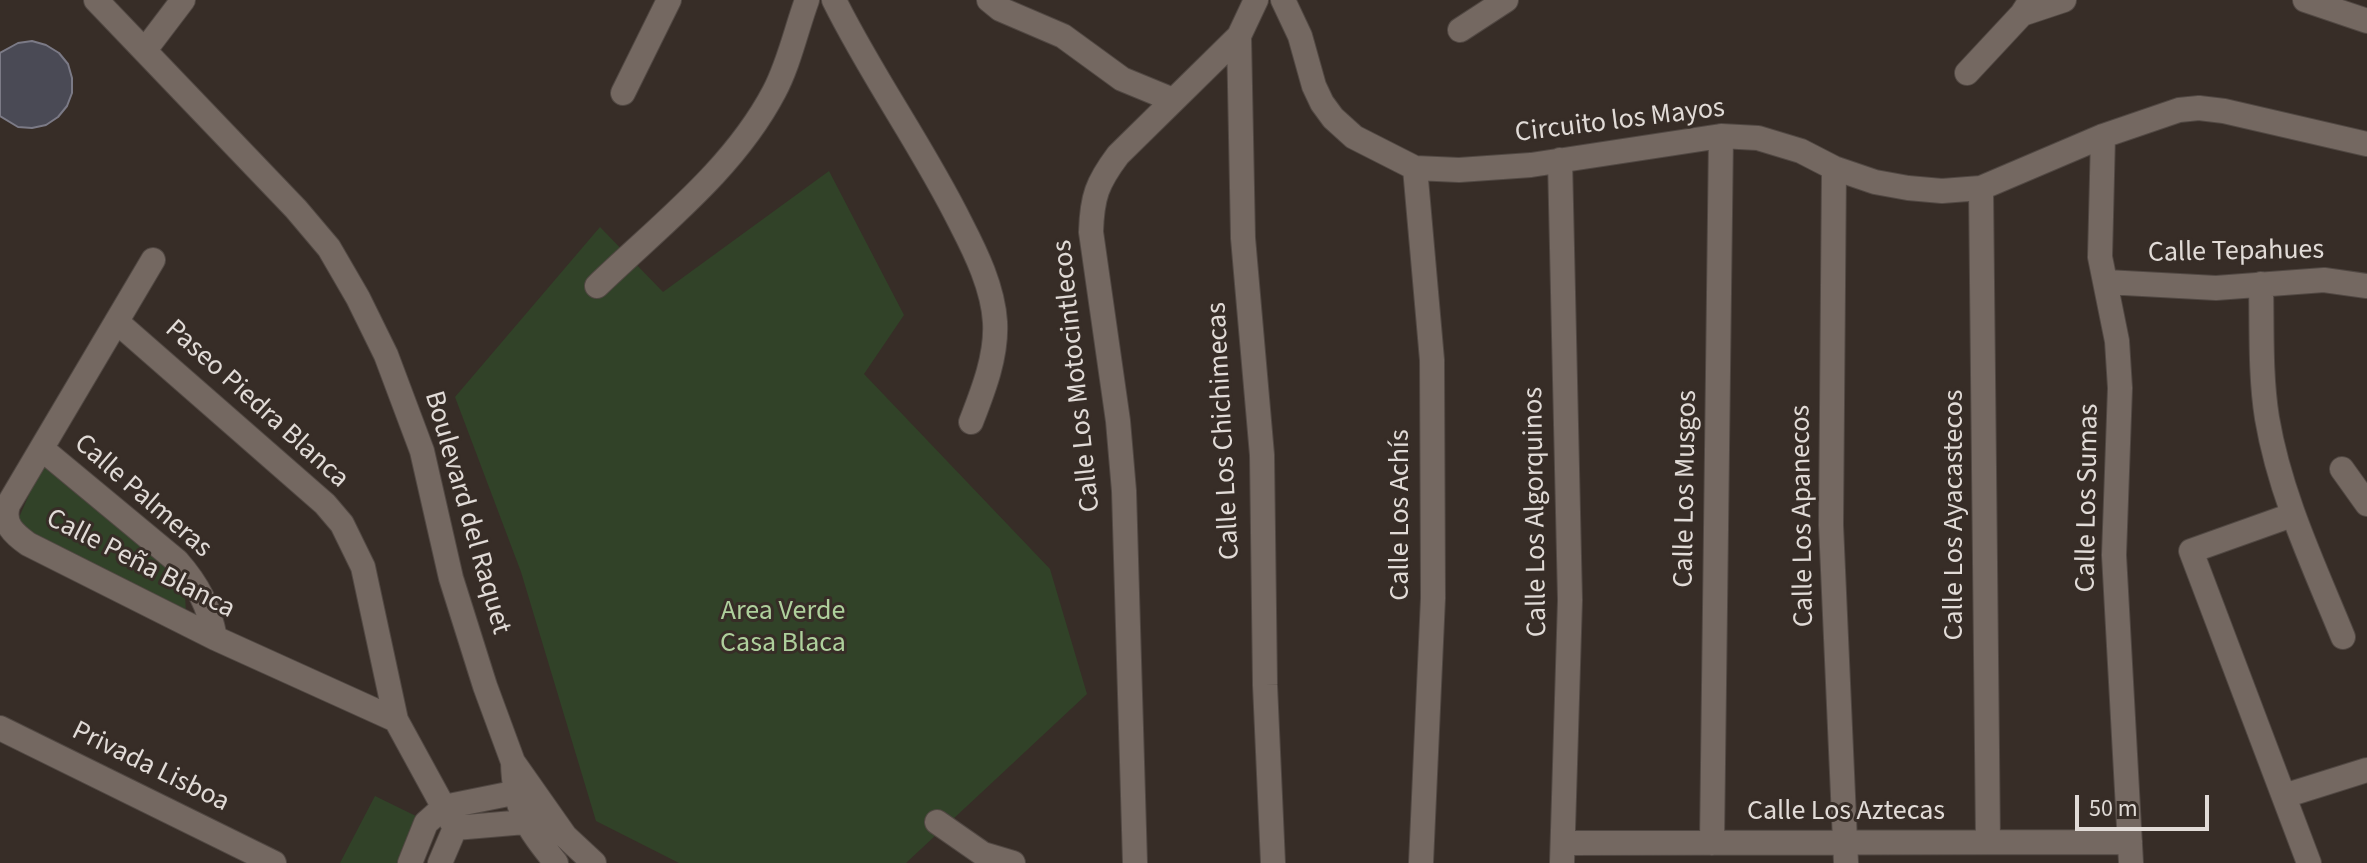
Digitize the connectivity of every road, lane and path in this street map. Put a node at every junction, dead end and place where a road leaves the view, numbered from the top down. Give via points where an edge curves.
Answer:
1 (96, 0) edge
2 (183, 0) edge
3 (669, 0) edge
4 (807, 0) edge
5 (834, 0) edge
6 (989, 0) edge
7 (1256, 0) edge
8 (1283, 0) edge
9 (1506, 0) edge
10 (2064, 0) edge
11 (2305, 0) edge
12 (2026, 7) edge
13 (2367, 21) edge
14 (1460, 30) dead end
15 (1239, 36) junction
16 (145, 50) junction
17 (1967, 73) dead end
18 (623, 93) dead end
19 (1173, 100) junction
20 (1721, 136) junction
21 (2103, 136) junction
22 (2367, 144) edge
23 (1560, 160) junction
24 (1415, 168) junction
25 (1834, 168) junction
26 (1981, 188) junction
27 (153, 260) dead end
28 (2106, 282) junction
29 (2261, 284) junction
30 (597, 286) dead end
31 (2367, 286) edge
32 (117, 322) junction
33 (971, 422) dead end
34 (42, 449) junction
35 (2342, 469) dead end
36 (2367, 504) edge
37 (2292, 515) junction
38 (2343, 637) dead end
39 (215, 638) junction
40 (396, 720) junction
41 (0, 728) edge
42 (2367, 770) edge
43 (523, 791) junction
44 (2284, 796) junction
45 (450, 818) junction
46 (525, 822) junction
47 (937, 822) dead end
48 (1988, 842) junction
49 (1712, 843) junction
50 (1562, 853) edge
51 (1846, 853) edge
52 (2131, 853) edge
53 (274, 863) edge
54 (410, 863) edge
55 (440, 863) edge
56 (556, 863) edge
57 (594, 863) edge
58 (1013, 863) edge
59 (1135, 863) edge
60 (1273, 863) edge
61 (1421, 863) edge
62 (2309, 863) edge

1 - 16 street, Boulevard del Raquet
2 - 16 street
3 - 18 street
4 - 30 street via 775,91 747,134 720,169
5 - 33 street via 944,189 974,249 991,299 994,343
6 - 19 street via 1063,36 1122,79
7 - 15 street, Calle Los Chichimecas
8 - 24 street, Circuito los Mayos via 1314,86 1333,118 1354,137
9 - 14 street
10 - 12 street
11 - 13 street
12 - 17 street
15 - 19 street, Calle Los Motocintlecos
15 - 60 street, Calle Los Chichimecas via 1243,238 1262,455
16 - 43 street, Boulevard del Raquet via 296,209 329,248 358,298 422,451 451,578
19 - 59 street, Calle Los Motocintlecos via 1118,155 1091,203 1124,491
20 - 23 street, Circuito los Mayos
20 - 25 street, Circuito los Mayos via 1758,138
20 - 49 street, Calle Los Musgos
21 - 22 street, Circuito los Mayos via 2199,108
21 - 26 street, Circuito los Mayos
21 - 28 street, Calle Los Sumas via 2099,230
23 - 24 street, Circuito los Mayos via 1495,168
23 - 50 street, Calle Los Algorquinos via 1570,600
24 - 61 street, Calle Los Achís via 1432,375 1433,598
25 - 26 street, Circuito los Mayos via 1908,188
25 - 51 street, Calle Los Apanecos via 1831,525
26 - 48 street, Calle Los Ayacastecos
27 - 32 street, Calle Peña Blanca
28 - 29 street, Calle Tepahues
28 - 52 street, Calle Los Sumas via 2120,388 2114,555
29 - 31 street, Calle Tepahues via 2324,280
29 - 37 street via 2267,417
32 - 34 street, Calle Peña Blanca
32 - 40 street, Paseo Piedra Blanca via 342,524 363,567
34 - 39 street, Calle Palmeras via 177,561 205,598
34 - 39 street, Calle Peña Blanca via 5,515 16,536
35 - 36 street
37 - 38 street
37 - 44 street via 2191,551
39 - 40 street, Calle Peña Blanca
40 - 45 street, Paseo Piedra Blanca
41 - 53 street, Privada Lisboa
42 - 44 street
43 - 45 street
43 - 46 street
43 - 57 street, Boulevard del Raquet
44 - 62 street
45 - 46 street
45 - 54 street via 426,823
45 - 55 street
46 - 56 street
47 - 58 street via 983,854
48 - 51 street, Calle Los Aztecas
48 - 52 street, Calle Los Aztecas
49 - 50 street, Calle Los Aztecas
49 - 51 street, Calle Los Aztecas

